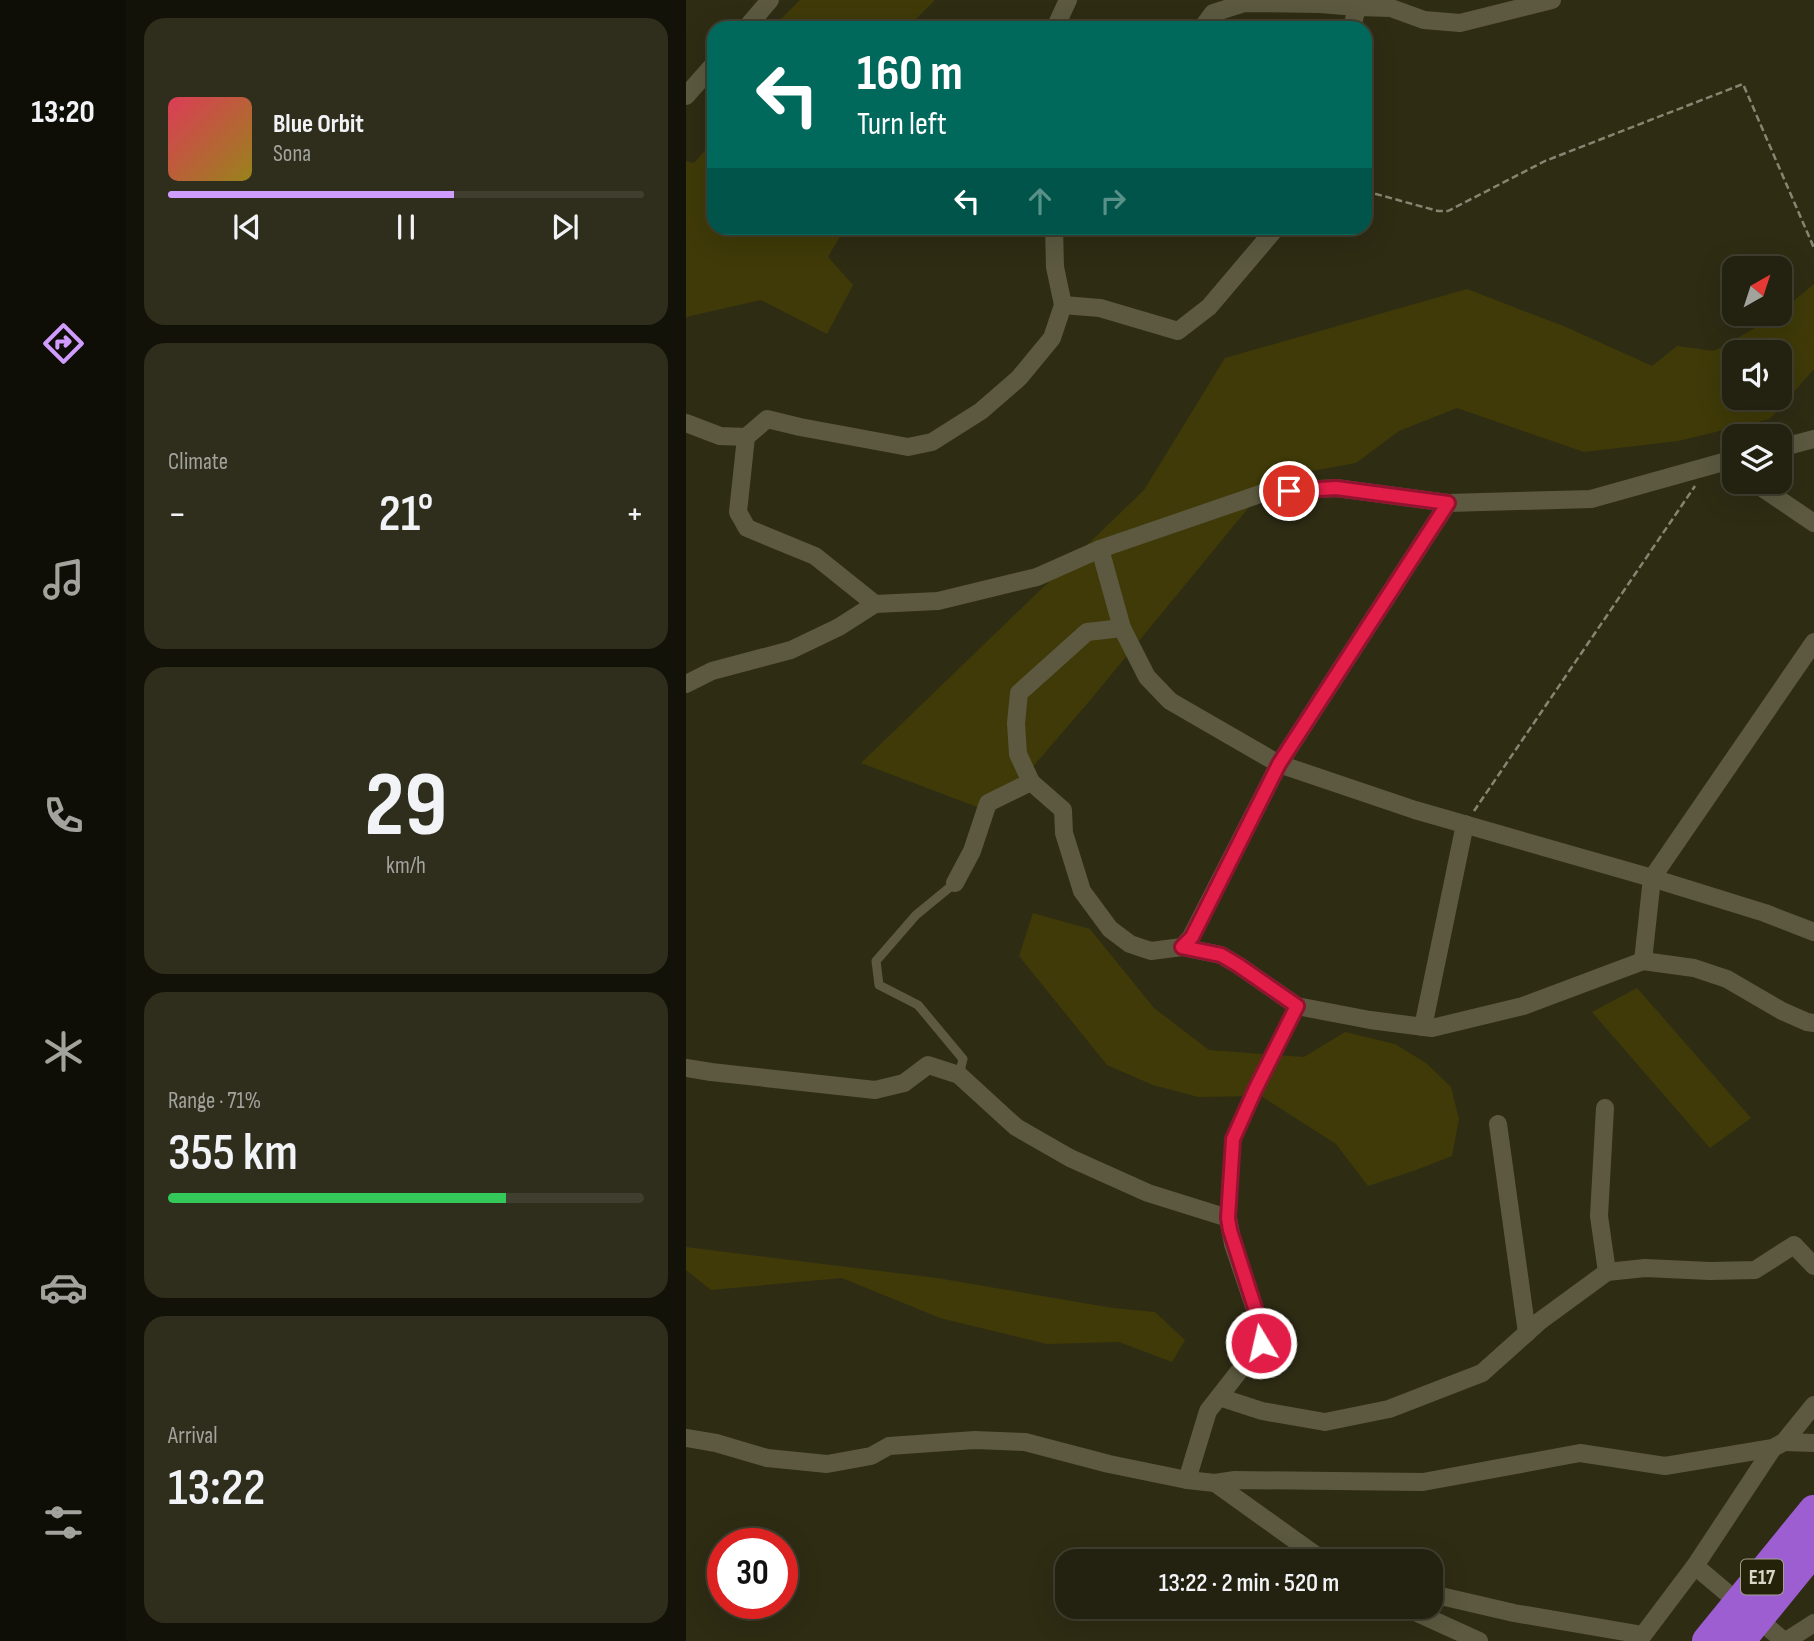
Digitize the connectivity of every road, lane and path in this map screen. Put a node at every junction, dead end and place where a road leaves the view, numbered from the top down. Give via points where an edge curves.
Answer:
1 (770, 0) edge
2 (1068, 0) edge
3 (1552, 0) edge
4 (1392, 4) edge
5 (1357, 8) junction
6 (752, 21) edge
7 (1058, 21) edge
8 (1207, 21) edge
9 (1354, 21) edge
10 (707, 72) edge
11 (686, 96) edge
12 (1372, 193) edge
13 (1054, 235) edge
14 (1270, 235) edge
15 (1814, 248) edge
16 (1063, 305) junction
17 (686, 423) edge
18 (746, 437) junction
19 (1814, 439) edge
20 (1792, 445) edge
21 (1722, 465) edge
22 (1722, 468) edge
23 (1771, 494) edge
24 (1448, 503) junction
25 (1814, 523) edge
26 (1100, 550) junction
27 (875, 604) junction
28 (1122, 628) junction
29 (1814, 642) edge
30 (686, 684) edge
31 (1279, 764) junction
32 (1031, 782) junction
33 (1465, 824) junction
34 (1652, 878) junction
35 (955, 883) joint
36 (1814, 932) edge
37 (1182, 947) junction
38 (1643, 961) junction
39 (1297, 1006) junction
40 (1814, 1023) edge
41 (1423, 1027) junction
42 (686, 1068) edge
43 (959, 1075) junction
44 (1605, 1108) dead end
45 (1498, 1124) dead end
46 (1228, 1218) junction
47 (1814, 1266) edge
48 (1607, 1272) junction
49 (1527, 1333) junction
50 (1219, 1397) junction
51 (1814, 1405) edge
52 (686, 1438) edge
53 (1809, 1442) edge
54 (1779, 1445) junction
55 (1187, 1480) junction
56 (1215, 1483) junction
57 (1814, 1511) edge
58 (1307, 1549) edge
59 (1814, 1549) edge
60 (1695, 1566) junction
61 (1443, 1597) edge
62 (1431, 1619) edge
63 (1814, 1624) edge
64 (1781, 1637) edge
65 (1479, 1641) edge
66 (1708, 1641) edge
67 (1739, 1641) edge

1 - 6 street
2 - 7 street
3 - 4 street via 1460,23 1424,20
4 - 5 street
5 - 8 street via 1245,3 1213,13
5 - 9 street
10 - 11 street
12 - 15 path via 1448,211 1545,161 1743,84
13 - 16 street
14 - 16 street via 1209,307 1178,331 1100,308
16 - 18 street via 1052,338 1019,378 981,411 932,442 908,447 767,419
17 - 18 street via 720,436
18 - 27 street via 738,512 747,528 815,555
19 - 20 street
21 - 24 street via 1591,499
22 - 33 path
23 - 25 street
24 - 26 street via 1336,488 1266,492
24 - 31 street
26 - 27 street via 1037,576 977,592 938,601
26 - 28 street
27 - 30 street via 791,650 712,671
28 - 31 street via 1147,677 1170,701
28 - 32 street via 1087,632 1019,692 1018,754
29 - 34 street
31 - 33 street
31 - 37 street via 1192,937
32 - 35 street via 988,803 972,851
32 - 37 street via 1063,810 1064,833 1082,891 1110,929 1130,944 1151,951
33 - 34 street
33 - 41 street
34 - 36 street
34 - 38 street
35 - 43 lane via 916,915 876,961 879,985 918,1005 963,1059
37 - 39 street via 1221,955
38 - 40 street via 1695,968 1727,979 1782,1011
38 - 41 street via 1523,1006
39 - 41 street
39 - 46 lane via 1233,1139
42 - 43 street via 876,1090 904,1083 928,1065
43 - 46 street via 1016,1127 1070,1158 1148,1193
44 - 48 street via 1599,1216
45 - 49 street
46 - 50 street via 1262,1330 1261,1343
47 - 48 street via 1794,1245 1755,1270
48 - 49 street
49 - 50 street via 1482,1373 1390,1409 1325,1422 1262,1411
50 - 55 street via 1208,1411
51 - 54 street
52 - 55 street via 767,1458 827,1464 871,1456 889,1446 1025,1442
53 - 54 street
54 - 56 street via 1665,1465 1580,1453 1423,1482
54 - 60 street
55 - 56 street
56 - 58 street
57 - 66 highway, E17
59 - 67 highway, E17
60 - 61 street via 1643,1635
60 - 64 street
62 - 65 street
63 - 64 street

